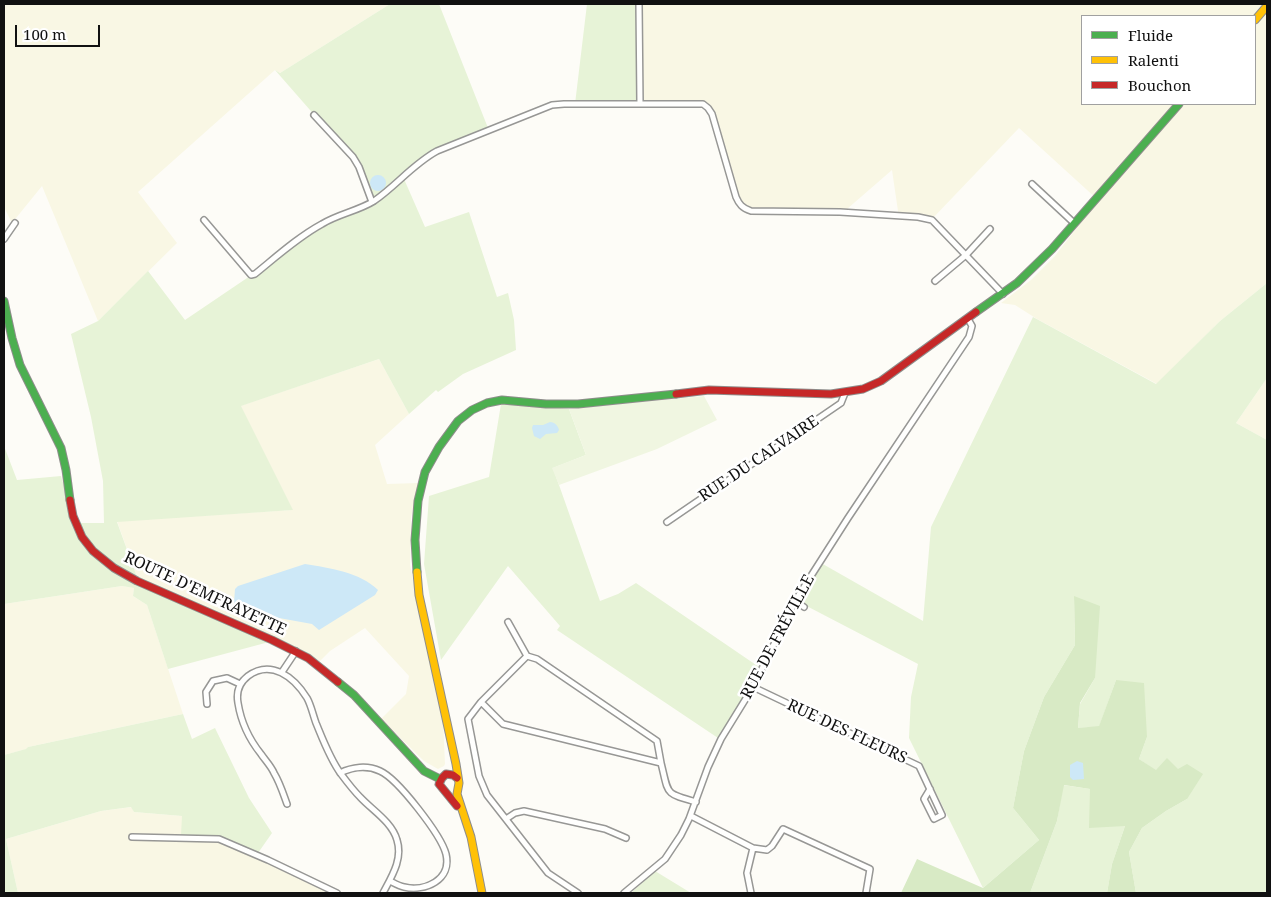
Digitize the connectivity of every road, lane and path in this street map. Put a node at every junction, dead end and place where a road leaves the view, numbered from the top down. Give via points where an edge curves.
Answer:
1 (639, 4) edge
2 (1267, 6) edge
3 (1256, 19) edge
4 (640, 104) junction
5 (1178, 105) edge
6 (314, 115) dead end
7 (1032, 184) dead end
8 (372, 202) junction
9 (204, 220) dead end
10 (15, 223) dead end
11 (1074, 223) junction
12 (990, 229) dead end
13 (4, 239) edge
14 (966, 255) junction
15 (935, 281) dead end
16 (1003, 294) junction
17 (4, 300) edge
18 (966, 321) junction
19 (846, 393) junction
20 (667, 522) dead end
21 (795, 601) junction
22 (804, 607) dead end
23 (508, 622) dead end
24 (296, 651) junction
25 (527, 656) junction
26 (282, 672) junction
27 (240, 684) junction
28 (753, 687) junction
29 (481, 702) junction
30 (207, 704) dead end
31 (453, 750) junction
32 (661, 763) junction
33 (340, 773) junction
34 (446, 774) junction
35 (457, 778) junction
36 (440, 779) junction
37 (457, 790) junction
38 (930, 790) junction
39 (448, 794) junction
40 (696, 802) junction
41 (287, 804) dead end
42 (691, 816) junction
43 (506, 819) junction
44 (465, 822) junction
45 (132, 836) dead end
46 (626, 838) dead end
47 (753, 848) junction
48 (390, 881) junction
49 (337, 893) edge
50 (383, 893) edge
51 (482, 893) edge
52 (578, 893) edge
53 (624, 893) edge
54 (751, 893) edge
55 (866, 893) edge

1 - 4 street
2 - 3 street
4 - 8 street via 552,105 427,156
4 - 14 street via 703,104 708,108 736,196 745,209 918,217 932,220
5 - 11 street
6 - 8 street via 353,157
7 - 11 street
8 - 9 street via 322,223 251,275
10 - 13 street
11 - 16 street
12 - 14 street
14 - 15 street
14 - 16 street
16 - 18 street
17 - 24 street, ROUTE D'EMFRAYETTE via 19,363 62,450 75,521 88,546 96,555 137,581
18 - 19 street via 882,380
18 - 21 street, RUE DE FRÉVILLE via 968,329 972,330 969,337
19 - 20 street, RUE DU CALVAIRE via 841,403
19 - 31 street via 709,390 578,404 502,400 472,410 458,421 425,472 415,532 420,595
21 - 22 street
21 - 28 street, RUE DE FRÉVILLE
23 - 25 street
24 - 26 street
24 - 36 street, ROUTE D'EMFRAYETTE via 354,695 424,771
25 - 29 street
25 - 32 street via 537,659 657,741
26 - 27 street via 258,670
26 - 33 street via 308,700
27 - 30 street via 227,678 212,681 206,692
27 - 41 street via 237,693 244,728 274,772
28 - 38 street, RUE DES FLEURS via 919,766
28 - 40 street, RUE DE FRÉVILLE via 721,739
29 - 32 street via 503,724
29 - 43 street via 468,719 478,776
31 - 34 street via 451,766
31 - 35 street
32 - 40 street via 667,790 672,795
33 - 48 street via 395,834 400,853
33 - 48 street via 351,767 382,771 406,794 446,854 446,869 436,882 417,888
34 - 35 street
34 - 36 street
35 - 37 street
36 - 39 street via 440,787
37 - 39 street
37 - 44 street
38 - 38 street, RUE DES FLEURS via 942,815 934,819 924,799
39 - 44 street
40 - 42 street, RUE DE FRÉVILLE
42 - 47 street
42 - 53 street, RUE DE FRÉVILLE via 665,859
43 - 46 street via 524,811 606,829
43 - 52 street via 548,872
44 - 51 street
45 - 49 street via 219,839
47 - 54 street via 746,873
47 - 55 street via 767,850 783,830 870,869
48 - 50 street

